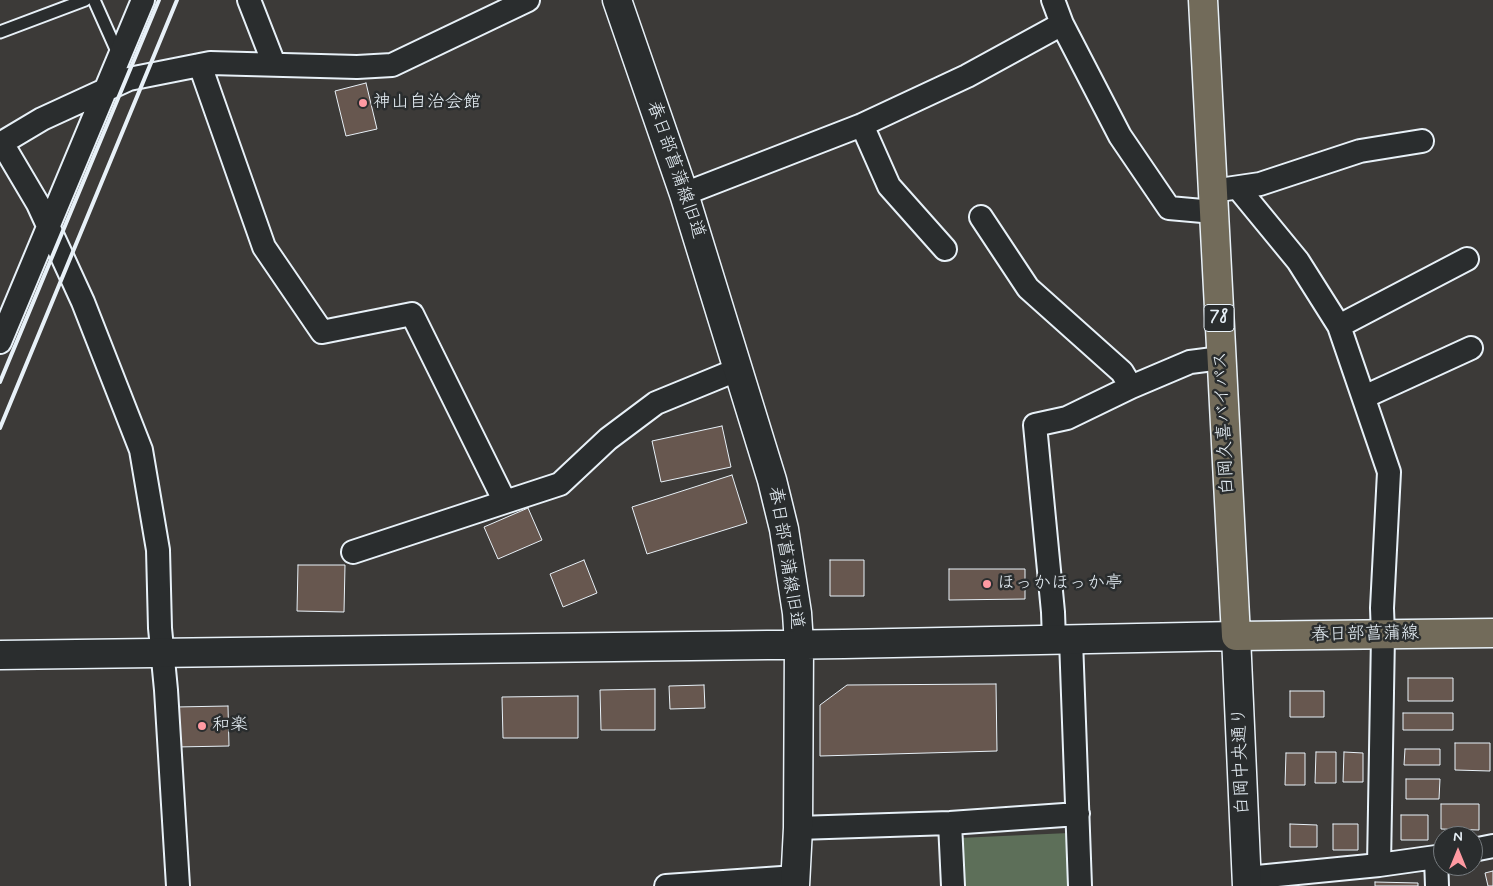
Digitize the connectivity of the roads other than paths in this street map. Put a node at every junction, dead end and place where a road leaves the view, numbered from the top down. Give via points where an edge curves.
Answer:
1 (85, 0) edge
2 (94, 0) edge
3 (143, 0) edge
4 (249, 0) edge
5 (528, 0) edge
6 (618, 0) edge
7 (1053, 0) edge
8 (1203, 0) edge
9 (1062, 24) junction
10 (0, 32) edge
11 (120, 58) junction
12 (274, 64) junction
13 (200, 65) junction
14 (106, 90) junction
15 (862, 125) junction
16 (1422, 141) dead end
17 (1, 143) edge
18 (684, 194) junction
19 (1221, 196) junction
20 (981, 216) dead end
21 (48, 226) junction
22 (944, 249) dead end
23 (1466, 259) dead end
24 (1339, 326) junction
25 (0, 342) edge
26 (1471, 348) dead end
27 (1221, 358) junction
28 (739, 369) junction
29 (1131, 387) junction
30 (1364, 397) junction
31 (504, 502) junction
32 (353, 552) dead end
33 (1493, 633) edge
34 (1383, 635) junction
35 (1236, 636) junction
36 (1063, 640) junction
37 (799, 644) junction
38 (162, 654) junction
39 (0, 656) edge
40 (1078, 814) junction
41 (950, 823) junction
42 (798, 828) junction
43 (1433, 858) edge
44 (1379, 865) junction
45 (795, 881) edge
46 (1247, 882) edge
47 (693, 885) edge
48 (178, 886) edge
49 (666, 886) edge
50 (953, 886) edge
51 (1080, 886) edge

1 - 10 lane
2 - 11 lane
3 - 11 street
4 - 12 street
5 - 12 street via 392,65
6 - 18 street, 春日部菖蒲線旧道
7 - 9 street
8 - 19 main road, 白岡久喜バイパス / 78
9 - 15 street via 967,76
9 - 19 street via 1120,136 1169,208
11 - 14 street
12 - 13 street
13 - 14 street via 129,79
13 - 31 street via 264,246 322,332 412,314
14 - 17 street via 42,119
14 - 21 street
15 - 18 street
15 - 22 street via 889,186
16 - 19 street via 1360,151
17 - 21 street
18 - 28 street, 春日部菖蒲線旧道
19 - 24 street via 1298,261
19 - 27 main road, 白岡久喜バイパス / 78
20 - 29 street via 1028,288 1122,372
21 - 25 street
21 - 38 street via 83,302 141,450 158,550
23 - 24 street
24 - 30 street
26 - 30 street
27 - 29 street via 1190,362
27 - 35 main road, 白岡久喜バイパス / 78
28 - 31 street via 656,403 608,439 560,484
28 - 37 street, 春日部菖蒲線旧道 via 784,529
29 - 36 street via 1067,418 1035,425 1053,612
30 - 34 street via 1389,472
31 - 32 street
33 - 34 main road, 春日部菖蒲線
34 - 35 main road, 春日部菖蒲線
34 - 44 street
35 - 36 street, 春日部菖蒲線旧道
35 - 46 street, 白岡中央通り
36 - 37 street, 春日部菖蒲線旧道
36 - 40 street
37 - 38 street
37 - 42 street
38 - 39 street
38 - 48 street
40 - 41 street
40 - 51 street
41 - 42 street
41 - 50 street
42 - 45 street
43 - 44 street
44 - 46 street
45 - 47 street
47 - 49 street

